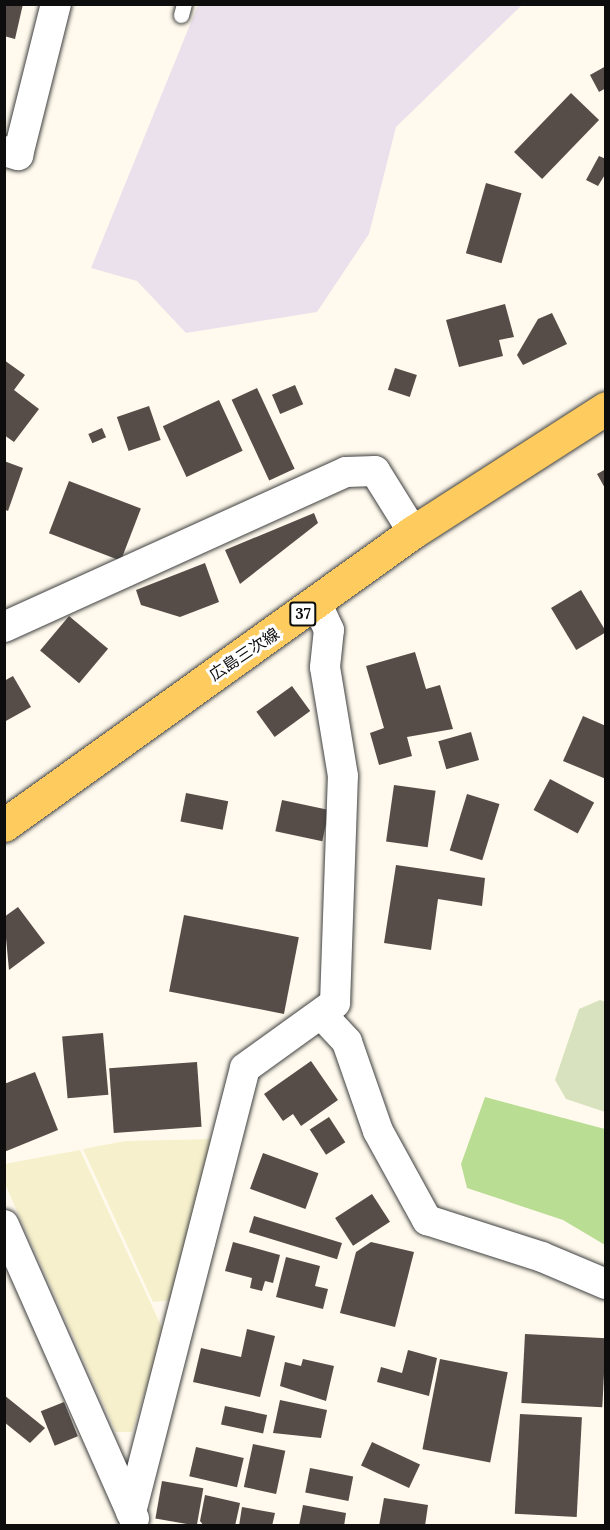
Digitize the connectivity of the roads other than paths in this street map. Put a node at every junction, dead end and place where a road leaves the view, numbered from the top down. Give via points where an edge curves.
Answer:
1 (56, 4) edge
2 (4, 151) edge
3 (606, 408) edge
4 (413, 532) junction
5 (317, 604) junction
6 (4, 627) edge
7 (4, 825) edge
8 (323, 1016) junction
9 (4, 1225) edge
10 (606, 1284) edge
11 (133, 1519) edge

1 - 2 street via 18,154
3 - 4 main road, 広島三次線 / 37
4 - 5 main road, 広島三次線 / 37
4 - 6 street via 375,471 346,472
5 - 7 main road, 広島三次線 / 37
5 - 8 street via 329,630 325,667 343,776 335,1003
8 - 10 street via 347,1042 378,1131 427,1220
8 - 11 street via 266,1048 245,1068
9 - 11 street

